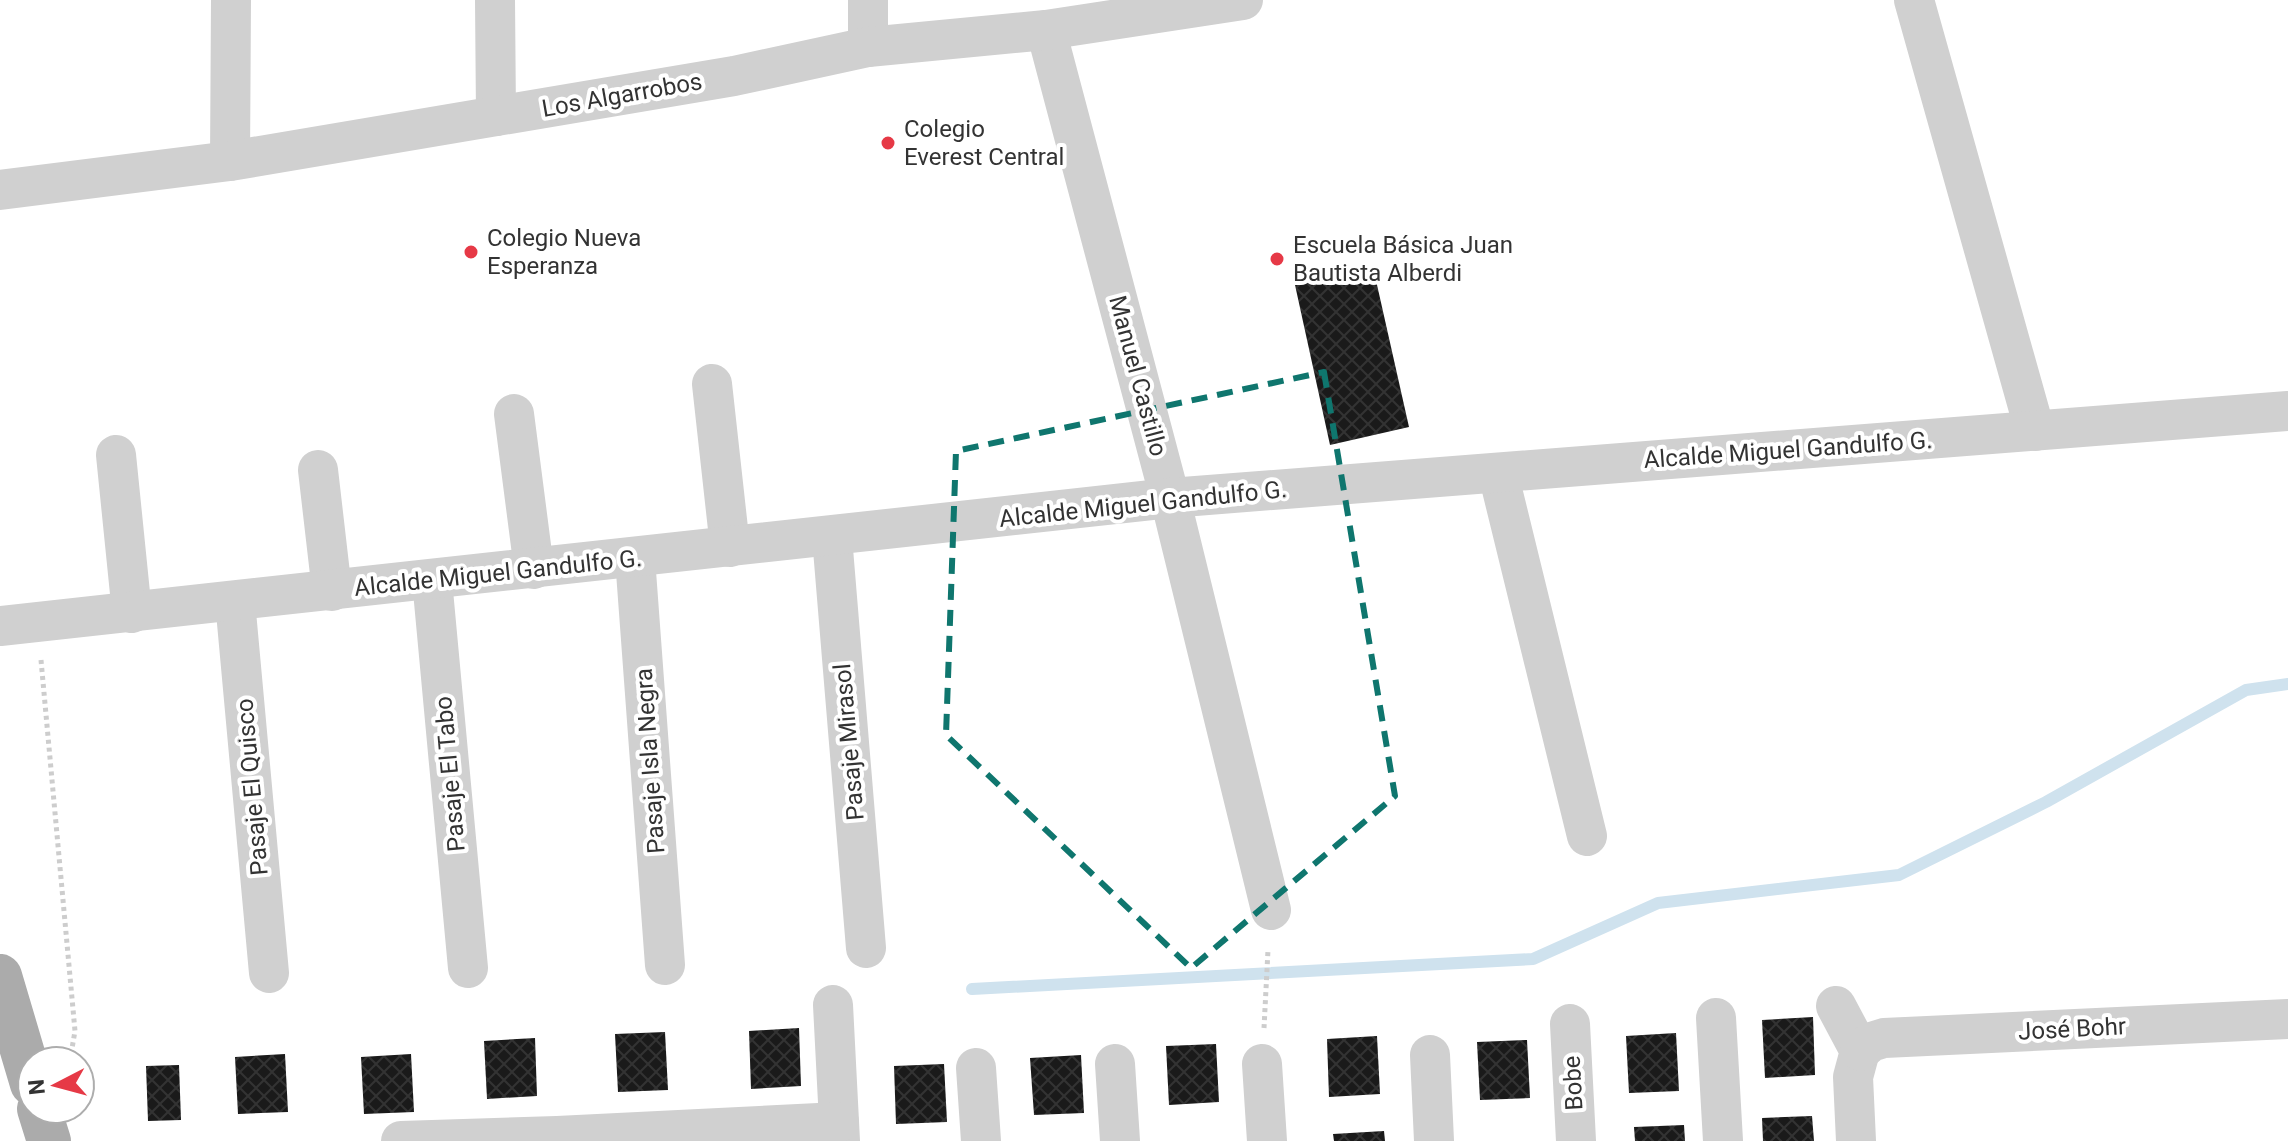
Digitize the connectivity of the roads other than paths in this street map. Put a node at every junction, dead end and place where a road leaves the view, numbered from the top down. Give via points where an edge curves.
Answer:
1 (231, 0) edge
2 (495, 0) edge
3 (868, 0) edge
4 (1243, 0) edge
5 (1914, 0) edge
6 (1170, 5) edge
7 (1046, 30) junction
8 (868, 47) junction
9 (496, 116) junction
10 (230, 161) junction
11 (0, 190) edge
12 (712, 384) dead end
13 (2288, 411) edge
14 (514, 414) dead end
15 (2035, 431) junction
16 (116, 455) dead end
17 (318, 470) dead end
18 (1498, 473) junction
19 (1170, 498) junction
20 (832, 537) junction
21 (730, 547) junction
22 (635, 558) junction
23 (534, 569) junction
24 (432, 580) junction
25 (332, 591) junction
26 (235, 601) junction
27 (132, 613) junction
28 (19, 624) edge
29 (1587, 836) dead end
30 (1271, 910) road end
31 (866, 948) dead end
32 (665, 965) dead end
33 (468, 968) dead end
34 (269, 973) dead end
35 (0, 976) edge
36 (833, 1005) dead end
37 (1836, 1006) dead end
38 (1716, 1018) dead end
39 (2288, 1019) edge
40 (1570, 1024) dead end
41 (20, 1045) edge
42 (1860, 1051) junction
43 (1430, 1055) dead end
44 (1115, 1064) dead end
45 (1262, 1064) road end
46 (976, 1068) dead end
47 (840, 1131) edge
48 (558, 1139) edge
49 (401, 1141) edge
50 (420, 1141) edge
51 (981, 1141) edge
52 (1120, 1141) edge
53 (1267, 1141) edge
54 (1434, 1141) edge
55 (1576, 1141) edge
56 (1723, 1141) edge
57 (1856, 1141) edge

1 - 10 street
2 - 9 street
3 - 8 street
4 - 6 street, Los Algarrobos
5 - 15 street
6 - 7 street, Los Algarrobos
7 - 8 street, Los Algarrobos
7 - 19 street, Manuel Castillo
8 - 9 street, Los Algarrobos via 734,76
9 - 10 street, Los Algarrobos
10 - 11 street, Los Algarrobos
12 - 21 street
13 - 15 street, Alcalde Miguel Gandulfo G.
14 - 23 street
15 - 18 street, Alcalde Miguel Gandulfo G.
16 - 27 street
17 - 25 street
18 - 19 street, Alcalde Miguel Gandulfo G.
18 - 29 street
19 - 20 street, Alcalde Miguel Gandulfo G.
19 - 30 street, Manuel Castillo
20 - 21 street, Alcalde Miguel Gandulfo G.
20 - 31 street, Pasaje Mirasol
21 - 22 street, Alcalde Miguel Gandulfo G.
22 - 23 street, Alcalde Miguel Gandulfo G.
22 - 32 street, Pasaje Isla Negra
23 - 24 street, Alcalde Miguel Gandulfo G.
24 - 25 street, Alcalde Miguel Gandulfo G.
24 - 33 street, Pasaje El Tabo
25 - 26 street, Alcalde Miguel Gandulfo G.
26 - 27 street, Alcalde Miguel Gandulfo G.
26 - 34 street, Pasaje El Quisco
27 - 28 street, Alcalde Miguel Gandulfo G.
35 - 41 main road
36 - 47 street
37 - 42 street
38 - 56 street
39 - 42 street, José Bohr via 1884,1038
40 - 55 street, Bobe
42 - 57 street via 1853,1077
43 - 54 street
44 - 52 street
45 - 53 street
46 - 51 street
47 - 48 street
48 - 50 street
49 - 50 street

